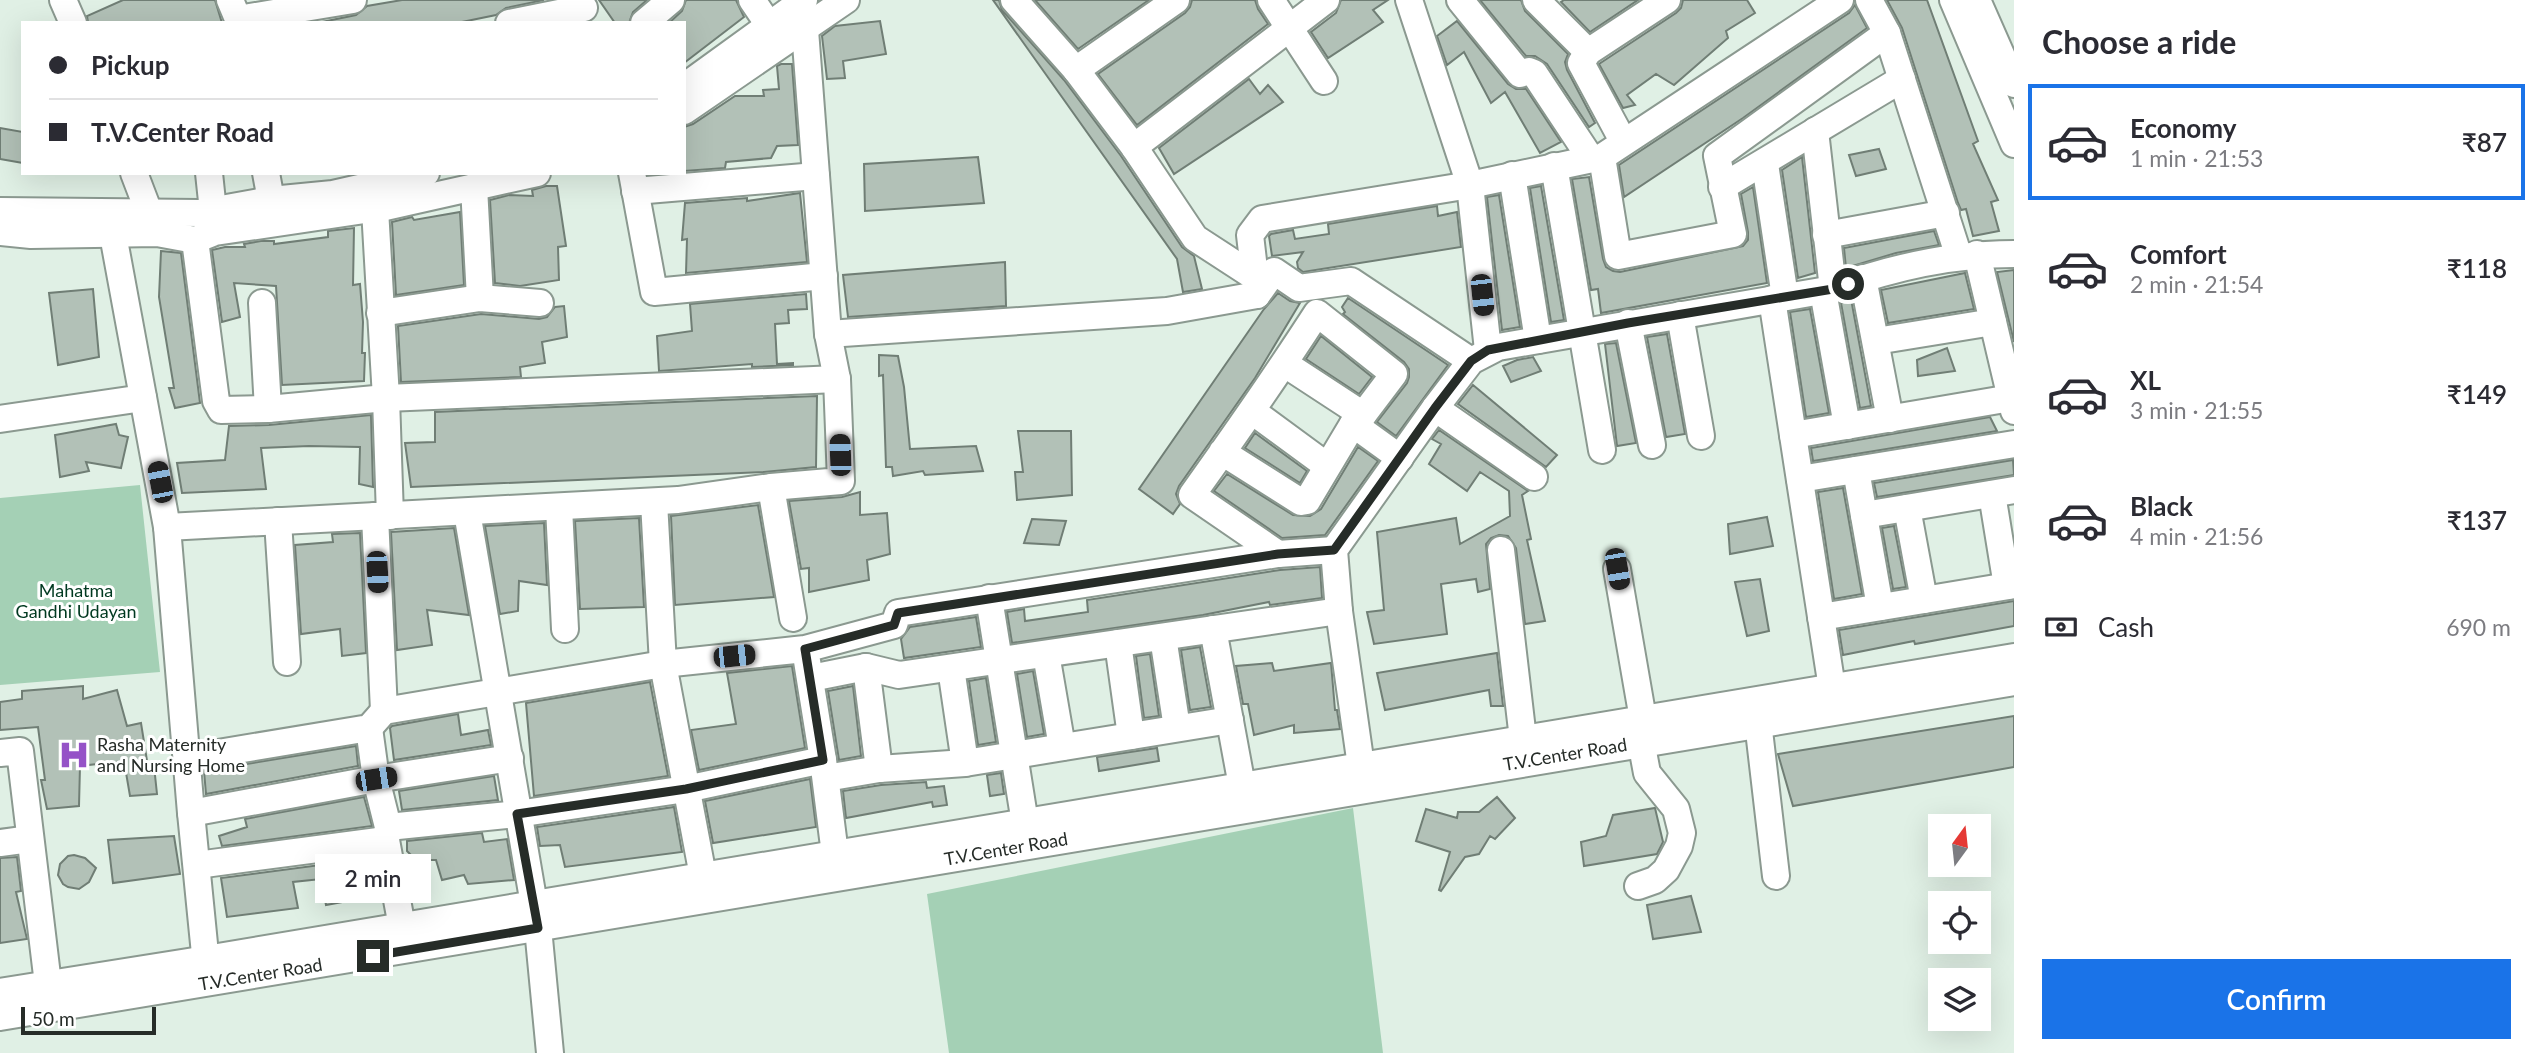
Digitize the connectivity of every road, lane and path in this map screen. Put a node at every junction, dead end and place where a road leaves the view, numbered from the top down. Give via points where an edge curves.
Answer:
1 (63, 0) edge
2 (259, 0) edge
3 (671, 0) edge
4 (752, 0) edge
5 (846, 0) edge
6 (1015, 0) edge
7 (1176, 0) edge
8 (1270, 0) edge
9 (1326, 0) edge
10 (1409, 0) edge
11 (1460, 0) edge
12 (1667, 0) edge
13 (1840, 0) edge
14 (1869, 0) edge
15 (1953, 0) edge
16 (1978, 0) edge
17 (343, 1) edge
18 (1542, 2) edge
19 (586, 10) edge
20 (800, 13) edge
21 (234, 14) edge
22 (72, 21) edge
23 (521, 21) edge
24 (646, 21) edge
25 (769, 25) junction
26 (1292, 29) junction
27 (1887, 33) junction
28 (1588, 52) junction
29 (1076, 70) junction
30 (1902, 79) junction
31 (1324, 81) dead end
32 (2014, 84) edge
33 (686, 86) edge
34 (686, 109) edge
35 (1815, 131) junction
36 (2014, 144) edge
37 (1134, 146) junction
38 (1605, 152) junction
39 (1765, 164) junction
40 (1554, 166) junction
41 (135, 175) edge
42 (209, 175) edge
43 (266, 175) edge
44 (410, 175) edge
45 (528, 175) edge
46 (1513, 175) junction
47 (816, 176) junction
48 (634, 182) edge
49 (313, 184) edge
50 (1471, 185) junction
51 (474, 187) junction
52 (1722, 187) junction
53 (365, 189) edge
54 (271, 200) junction
55 (0, 211) edge
56 (213, 211) junction
57 (1946, 213) junction
58 (111, 223) junction
59 (154, 223) junction
60 (0, 232) edge
61 (1825, 235) junction
62 (195, 240) junction
63 (2014, 254) edge
64 (1968, 256) junction
65 (824, 276) junction
66 (1863, 278) junction
67 (1256, 286) junction
68 (1828, 290) junction
69 (480, 298) junction
70 (1779, 298) junction
71 (262, 303) dead end
72 (540, 303) dead end
73 (380, 313) junction
74 (1680, 315) junction
75 (1993, 322) junction
76 (1628, 323) junction
77 (1583, 332) junction
78 (828, 334) junction
79 (1538, 340) junction
80 (1876, 341) junction
81 (1480, 356) junction
82 (1285, 364) junction
83 (837, 380) junction
84 (143, 398) junction
85 (386, 398) junction
86 (2012, 404) edge
87 (1435, 408) junction
88 (268, 410) junction
89 (1252, 411) junction
90 (0, 419) edge
91 (1358, 419) junction
92 (1890, 419) junction
93 (1847, 426) junction
94 (1793, 435) junction
95 (1701, 436) dead end
96 (2014, 444) edge
97 (1652, 445) dead end
98 (1602, 450) dead end
99 (1222, 452) junction
100 (1400, 458) junction
101 (1327, 466) junction
102 (1856, 470) junction
103 (1534, 477) dead end
104 (1800, 479) junction
105 (771, 487) junction
106 (2003, 492) edge
107 (654, 502) junction
108 (559, 507) junction
109 (1908, 508) junction
110 (467, 512) junction
111 (1864, 515) junction
112 (382, 516) junction
113 (278, 521) junction
114 (167, 527) junction
115 (1334, 550) junction
116 (1501, 550) dead end
117 (1278, 554) junction
118 (1617, 569) dead end
119 (2010, 585) edge
120 (989, 598) junction
121 (1924, 600) junction
122 (1880, 607) junction
123 (1339, 611) junction
124 (1821, 617) junction
125 (793, 618) dead end
126 (565, 629) dead end
127 (1213, 629) junction
128 (1163, 636) junction
129 (1118, 643) junction
130 (805, 649) junction
131 (1046, 654) junction
132 (2014, 657) edge
133 (997, 661) junction
134 (287, 662) dead end
135 (663, 664) junction
136 (866, 667) junction
137 (951, 668) junction
138 (811, 678) junction
139 (2014, 682) edge
140 (1832, 688) junction
141 (498, 692) junction
142 (377, 720) junction
143 (1230, 720) junction
144 (1758, 722) junction
145 (1177, 728) junction
146 (1642, 730) junction
147 (1131, 736) junction
148 (1524, 739) junction
149 (1062, 747) junction
150 (0, 753) edge
151 (1014, 755) junction
152 (188, 758) junction
153 (510, 758) junction
154 (965, 763) junction
155 (1361, 766) junction
156 (825, 769) junction
157 (879, 769) junction
158 (376, 779) junction
159 (1242, 786) junction
160 (686, 789) junction
161 (191, 813) junction
162 (517, 814) junction
163 (1025, 823) junction
164 (387, 833) junction
165 (30, 839) junction
166 (0, 843) edge
167 (835, 854) junction
168 (197, 865) junction
169 (703, 876) junction
170 (1776, 876) dead end
171 (1638, 886) dead end
172 (535, 917) junction
173 (402, 926) junction
174 (207, 971) junction
175 (48, 984) junction
176 (0, 992) edge
177 (0, 1017) edge
178 (550, 1053) edge

1 - 22 street
2 - 21 street
3 - 24 street
4 - 25 street
5 - 20 street
6 - 29 street
7 - 29 street
8 - 26 street
9 - 26 street
10 - 50 street
11 - 38 street via 1520,74 1534,73
12 - 28 street
13 - 38 street
14 - 27 street
15 - 36 street
16 - 32 street
17 - 21 street
18 - 28 street
19 - 23 street
20 - 25 street
20 - 34 street
20 - 47 street
25 - 33 street
26 - 31 street
26 - 37 street
27 - 30 street
27 - 52 street via 1717,156
28 - 38 street via 1581,66
29 - 37 street
30 - 35 street
30 - 57 street
35 - 39 street
35 - 61 street
37 - 67 street via 1195,238
38 - 40 street
38 - 52 street via 1618,256 1733,234
39 - 52 street
39 - 70 street
40 - 46 street
40 - 77 street
41 - 59 street
42 - 56 street
43 - 54 street
44 - 53 street
45 - 51 street
46 - 50 street
46 - 79 street
47 - 48 street
47 - 65 street
48 - 65 street via 654,292
49 - 53 street via 333,194
49 - 54 street
50 - 67 street via 1262,219 1250,235
50 - 81 street
51 - 53 street
51 - 69 street
53 - 62 street
53 - 73 street
54 - 56 street
55 - 58 street
56 - 59 street
57 - 61 street
57 - 64 street
58 - 59 street
58 - 60 street via 31,235
58 - 84 street
59 - 62 street
61 - 68 street
62 - 88 street via 216,401 221,410
63 - 64 street
64 - 66 street
64 - 75 street
65 - 78 street
66 - 68 street
66 - 80 street
67 - 78 street via 1167,311
67 - 81 street via 1274,271 1299,288 1351,281
68 - 70 street
68 - 93 street
69 - 72 street
69 - 73 street
70 - 74 street
70 - 94 street
71 - 88 street
73 - 85 street
74 - 76 street
74 - 95 street
75 - 80 street
75 - 86 street
76 - 77 street
76 - 97 street
77 - 79 street
77 - 98 street
78 - 83 street
79 - 81 street
80 - 92 street
81 - 87 street
82 - 89 street
82 - 91 street
82 - 91 street via 1317,313 1394,374
83 - 85 street
83 - 105 street via 841,481
84 - 90 street
84 - 114 street
85 - 88 street
85 - 112 street
86 - 92 street
87 - 100 street
87 - 103 street
89 - 99 street
89 - 101 street
91 - 100 street
91 - 101 street
92 - 93 street
93 - 94 street
94 - 104 street
96 - 102 street
99 - 101 street via 1301,502 1307,500
99 - 117 street via 1192,495
100 - 115 street
102 - 104 street
102 - 111 street
104 - 124 street
105 - 107 street
105 - 125 street
106 - 109 street
106 - 119 street
107 - 108 street
107 - 135 street
108 - 110 street
108 - 126 street
109 - 111 street
109 - 121 street
110 - 112 street
110 - 141 street
111 - 122 street
112 - 113 street
112 - 142 street
113 - 114 street
113 - 134 street
114 - 152 street
115 - 117 street
115 - 123 street
116 - 148 street
117 - 120 street
118 - 146 street
119 - 121 street
120 - 130 street via 898,613 894,625
120 - 133 street
121 - 122 street
122 - 124 street
123 - 127 street
123 - 155 street
124 - 140 street
127 - 128 street
127 - 143 street
128 - 129 street
128 - 145 street
129 - 131 street
129 - 147 street
130 - 135 street
130 - 138 street
131 - 133 street
131 - 149 street
132 - 140 street, T.V.Center Road
133 - 137 street
133 - 151 street
135 - 141 street
135 - 160 street
136 - 137 street via 899,676
136 - 138 street
136 - 157 street
137 - 154 street
138 - 156 street
139 - 144 street, T.V.Center Road
140 - 146 street, T.V.Center Road
141 - 142 street
141 - 153 street
142 - 152 street
142 - 158 street
143 - 145 street
143 - 159 street
144 - 146 street, T.V.Center Road
144 - 170 street
145 - 147 street
146 - 148 street, T.V.Center Road
146 - 171 street via 1647,773 1676,809 1682,833 1666,870
146 - 172 street, T.V.Center Road
147 - 149 street
148 - 155 street, T.V.Center Road
149 - 151 street
150 - 165 street via 20,751
151 - 154 street
151 - 163 street
152 - 161 street
153 - 158 street
153 - 162 street
154 - 157 street
155 - 159 street, T.V.Center Road
156 - 157 street
156 - 160 street
156 - 167 street
158 - 161 street
158 - 164 street
159 - 163 street, T.V.Center Road
160 - 162 street
160 - 169 street
161 - 168 street
162 - 164 street
162 - 172 street
163 - 167 street, T.V.Center Road
164 - 168 street
164 - 173 street
165 - 166 street
165 - 175 street
167 - 169 street, T.V.Center Road
168 - 174 street
169 - 172 street, T.V.Center Road
172 - 173 street, T.V.Center Road
172 - 174 street, T.V.Center Road
172 - 178 street
173 - 174 street, T.V.Center Road
174 - 175 street, T.V.Center Road
174 - 177 street, T.V.Center Road
175 - 176 street, T.V.Center Road

